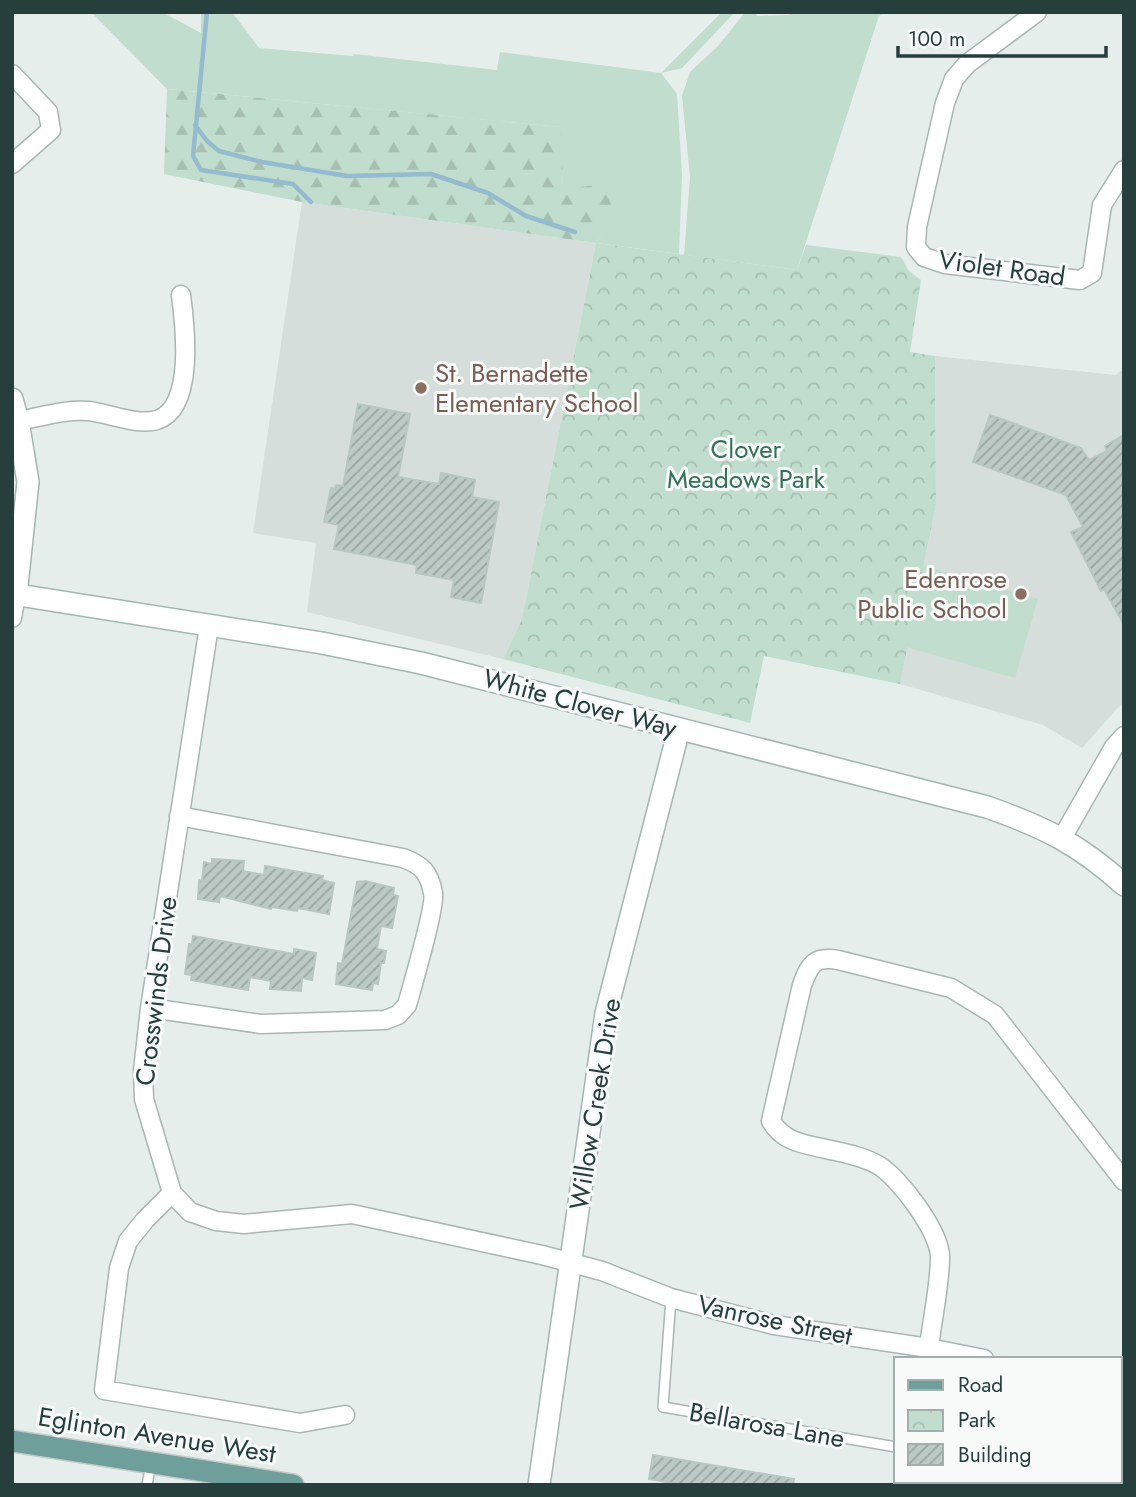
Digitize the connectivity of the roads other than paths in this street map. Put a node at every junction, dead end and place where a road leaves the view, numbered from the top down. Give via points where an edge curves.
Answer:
1 (1037, 12) edge
2 (12, 74) edge
3 (12, 164) edge
4 (1124, 170) edge
5 (181, 295) dead end
6 (12, 399) edge
7 (18, 421) junction
8 (14, 595) edge
9 (12, 618) edge
10 (209, 626) junction
11 (679, 729) junction
12 (1124, 736) edge
13 (179, 816) junction
14 (1062, 838) junction
15 (1124, 885) edge
16 (150, 1008) junction
17 (1124, 1181) edge
18 (172, 1193) junction
19 (571, 1263) junction
20 (671, 1298) junction
21 (929, 1348) junction
22 (974, 1357) edge
23 (345, 1415) dead end
24 (12, 1441) edge
25 (894, 1447) edge
26 (151, 1462) junction
27 (148, 1485) edge
28 (293, 1485) edge
29 (539, 1485) edge

1 - 4 street, Violet Road via 967,64 954,79 916,247 924,257 945,264 1080,280 1092,273 1102,205
2 - 3 street via 48,112 51,130
5 - 7 street via 187,340 179,398 171,410 158,420 72,410
6 - 7 street
7 - 8 street via 29,482
8 - 9 street
8 - 10 street, White Clover Way
10 - 11 street, White Clover Way via 408,660
10 - 13 street, Crosswinds Drive
11 - 14 street, White Clover Way via 988,807
11 - 19 street, Willow Creek Drive via 606,1013
12 - 14 street
13 - 16 street, Crosswinds Drive
13 - 16 street via 403,858 419,863 434,895 407,1005 398,1015 385,1020 261,1024
14 - 15 street, White Clover Way
16 - 18 street, Crosswinds Drive via 144,1099
17 - 21 street via 995,1015 951,988 838,960 817,960 802,985 771,1121 777,1132 791,1140 879,1165 916,1207 931,1229 940,1255
18 - 19 street via 190,1212 216,1221 244,1224 352,1214
18 - 23 street via 128,1241 119,1268 104,1390 300,1423
19 - 20 street, Vanrose Street
19 - 29 street, Willow Creek Drive
20 - 21 street, Vanrose Street via 774,1325
20 - 25 lane, Bellarosa Lane via 663,1407
21 - 22 street, Vanrose Street
24 - 26 main road, Eglinton Avenue West
26 - 27 lane
26 - 28 main road, Eglinton Avenue West

